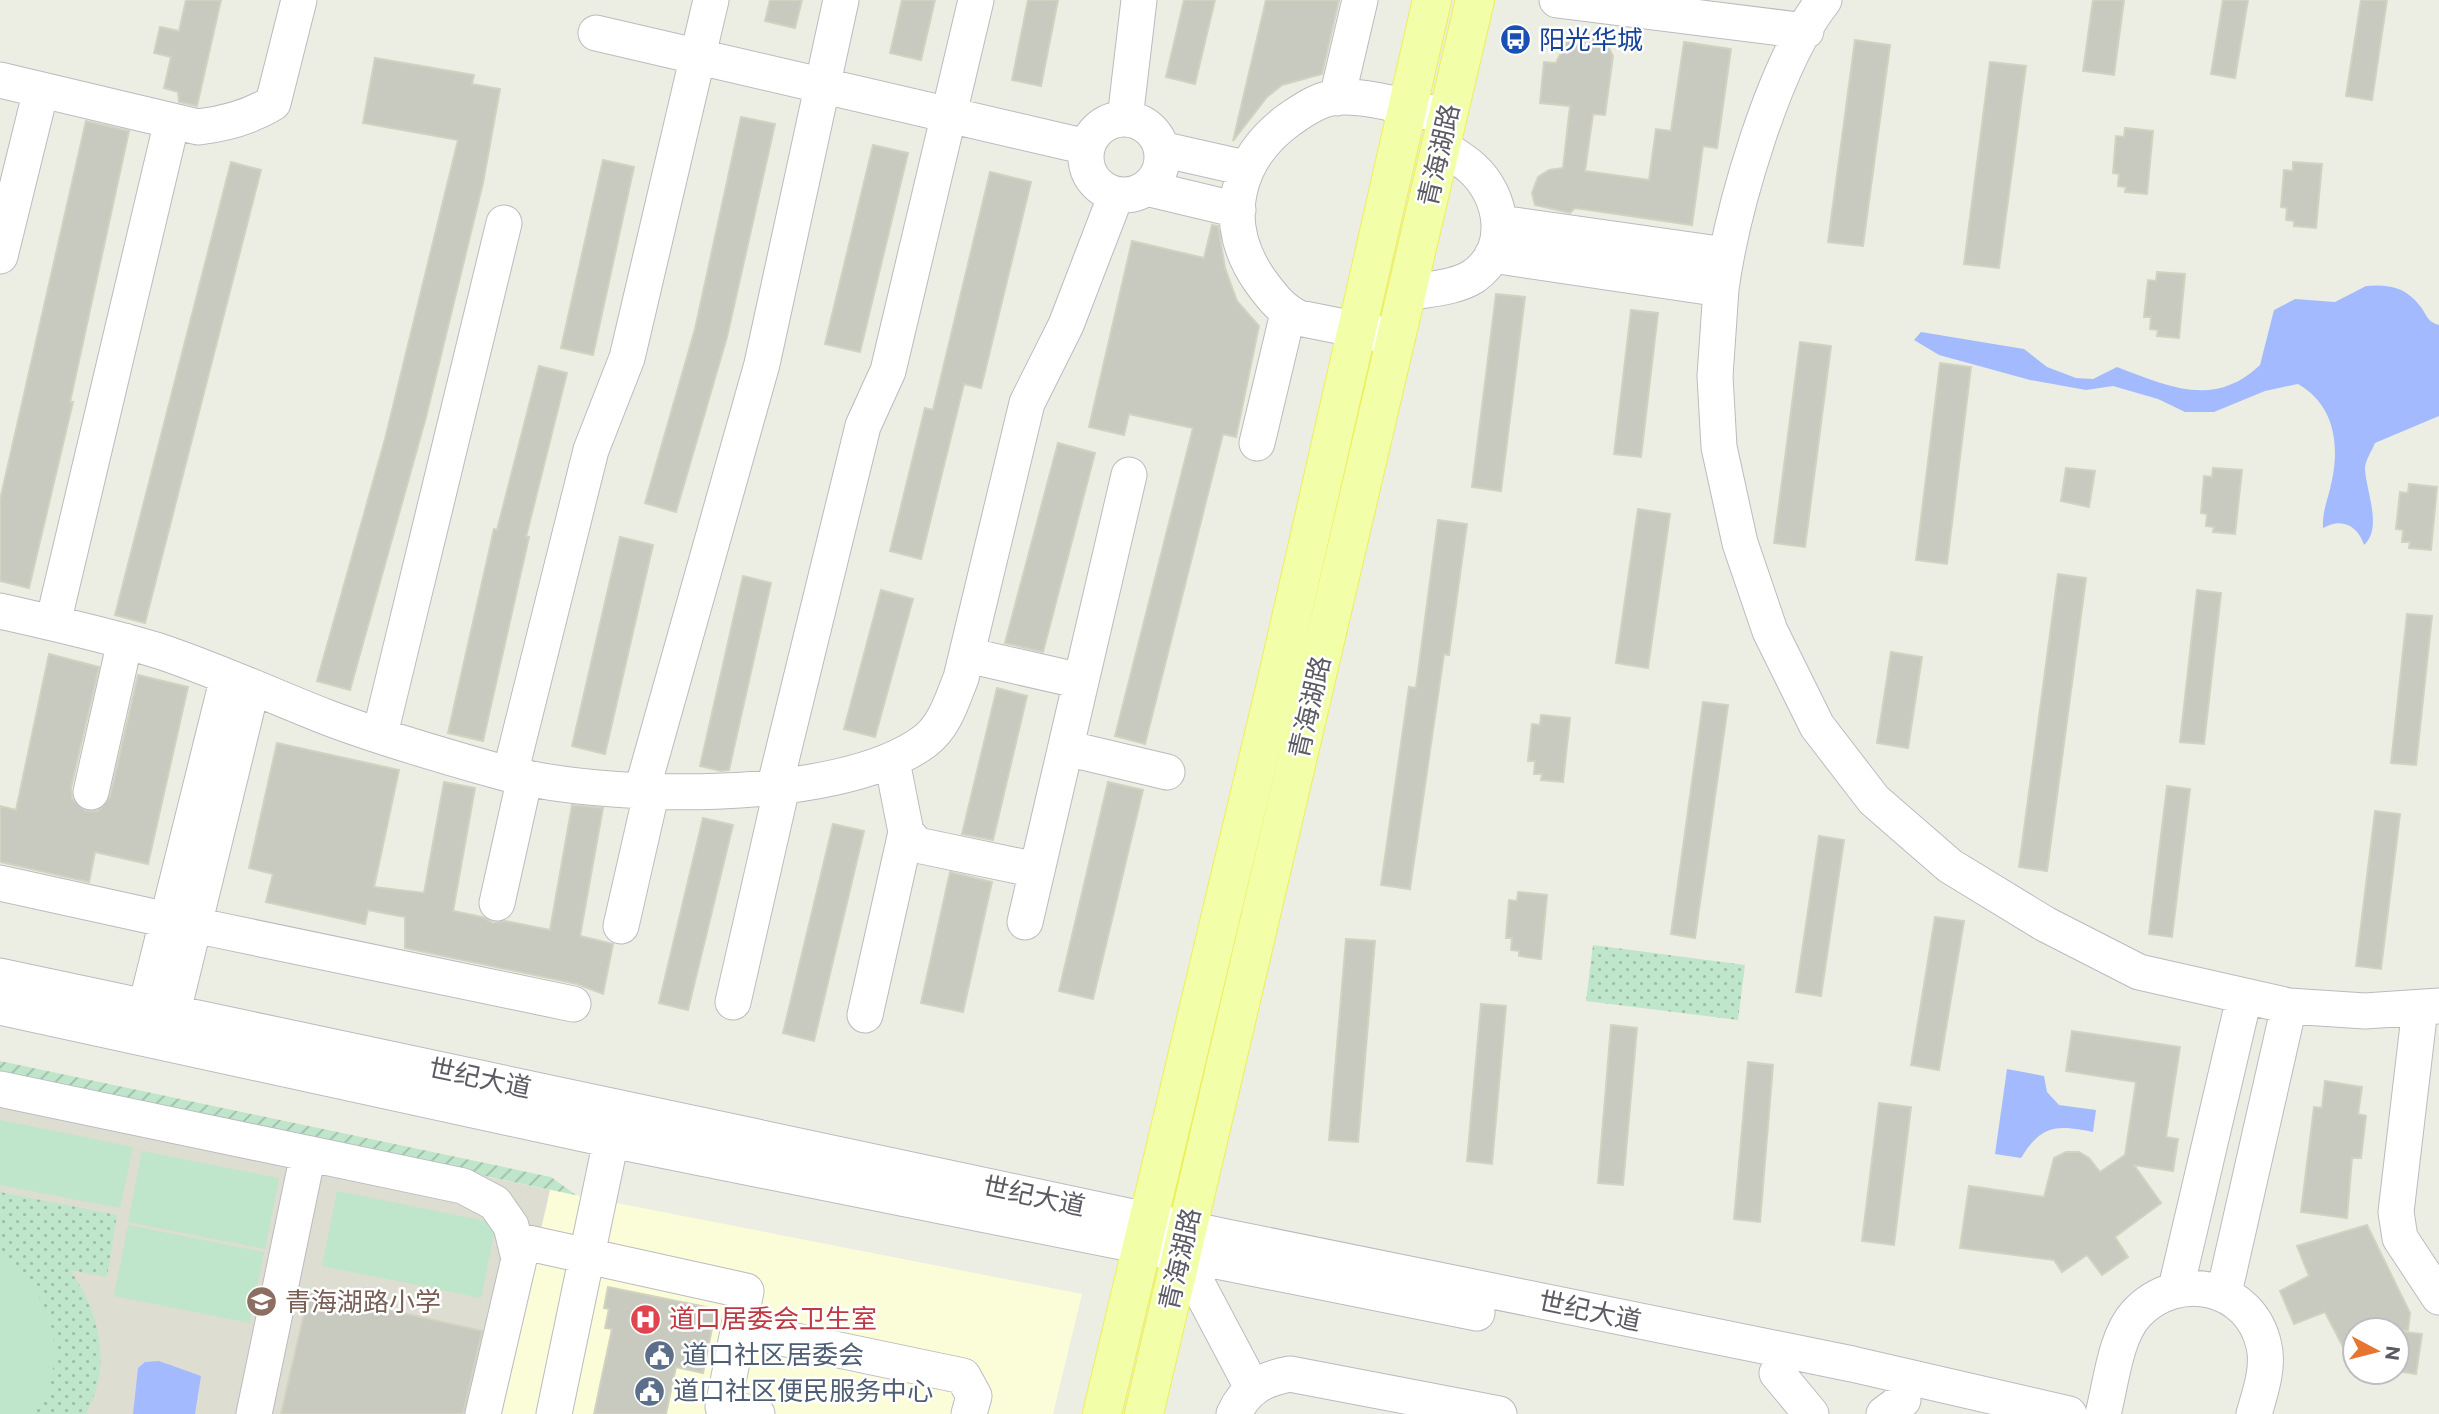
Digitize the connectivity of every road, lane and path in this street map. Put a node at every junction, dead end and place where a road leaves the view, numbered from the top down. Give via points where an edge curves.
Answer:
1 (299, 0) edge
2 (711, 0) edge
3 (841, 0) edge
4 (976, 0) edge
5 (1139, 0) edge
6 (1360, 0) edge
7 (1432, 0) edge
8 (1475, 0) edge
9 (1557, 0) edge
10 (1824, 0) edge
11 (1806, 32) junction
12 (596, 33) dead end
13 (698, 58) junction
14 (0, 80) edge
15 (821, 86) junction
16 (41, 90) junction
17 (1337, 98) junction
18 (1407, 108) junction
19 (949, 115) junction
20 (1125, 119) junction
21 (172, 121) junction
22 (1445, 131) junction
23 (1087, 147) junction
24 (1161, 149) junction
25 (1245, 167) junction
26 (1131, 191) junction
27 (1237, 210) junction
28 (504, 223) dead end
29 (1496, 239) junction
30 (1726, 255) junction
31 (0, 256) edge
32 (1721, 289) junction
33 (1407, 293) junction
34 (1288, 313) junction
35 (1357, 329) junction
36 (1396, 337) junction
37 (1257, 443) dead end
38 (1129, 475) dead end
39 (1, 613) edge
40 (53, 624) junction
41 (125, 641) junction
42 (967, 656) junction
43 (1081, 681) junction
44 (240, 682) junction
45 (380, 734) junction
46 (1066, 748) junction
47 (892, 761) junction
48 (1167, 772) dead end
49 (518, 775) junction
50 (778, 788) junction
51 (647, 790) junction
52 (90, 792) dead end
53 (906, 832) junction
54 (1037, 870) junction
55 (0, 883) edge
56 (497, 903) dead end
57 (1025, 922) dead end
58 (181, 923) junction
59 (621, 926) dead end
60 (0, 976) edge
61 (2244, 998) junction
62 (733, 1002) dead end
63 (573, 1004) dead end
64 (2288, 1006) junction
65 (0, 1007) edge
66 (2429, 1007) edge
67 (865, 1015) dead end
68 (155, 1025) junction
69 (0, 1089) edge
70 (611, 1140) junction
71 (308, 1154) junction
72 (1145, 1233) junction
73 (515, 1240) junction
74 (1184, 1241) junction
75 (587, 1255) junction
76 (2176, 1288) junction
77 (2224, 1293) junction
78 (2439, 1297) edge
79 (738, 1329) junction
80 (1777, 1374) junction
81 (1244, 1401) edge
82 (1894, 1407) edge
83 (254, 1414) edge
84 (483, 1414) edge
85 (554, 1414) edge
86 (757, 1414) edge
87 (970, 1414) edge
88 (1102, 1414) edge
89 (1144, 1414) edge
90 (1499, 1414) edge
91 (1811, 1414) edge
92 (1967, 1414) edge
93 (2069, 1414) edge
94 (2103, 1414) edge
95 (2254, 1414) edge

1 - 21 street via 273,103 223,124 198,127
2 - 13 street
3 - 15 street
4 - 19 street
5 - 20 street
6 - 17 street
7 - 18 main road, 青海湖路
8 - 22 main road, 青海湖路
9 - 11 street
10 - 11 street
11 - 30 street via 1779,82
12 - 13 street
13 - 15 street
13 - 49 street via 627,358 592,450
14 - 16 street
15 - 19 street
15 - 51 street via 762,364
16 - 21 street
16 - 31 street
17 - 18 street
17 - 25 street via 1305,108 1282,125
18 - 22 street
18 - 35 main road, 青海湖路
19 - 23 street
19 - 50 street via 888,371 863,426
20 - 23 street via 1101,126
20 - 24 street via 1148,128
21 - 40 street
22 - 29 street via 1481,178 1499,212
22 - 33 main road, 青海湖路
23 - 26 street via 1088,171 1095,183
24 - 25 street
24 - 26 street via 1158,174
25 - 27 street
26 - 27 street
26 - 42 street via 1027,403
27 - 34 street via 1247,263
28 - 45 street
29 - 30 street
29 - 32 street
29 - 33 street via 1473,277
30 - 32 street
32 - 61 street via 1715,376 1719,447 1737,531 1770,631 1817,726 1874,800 1950,866 2045,924 2139,972
33 - 36 main road, 青海湖路
34 - 35 street
34 - 37 street
35 - 36 street
35 - 72 main road, 青海湖路
36 - 74 main road, 青海湖路
38 - 43 street
39 - 40 street
40 - 41 street
41 - 44 street
41 - 52 street
42 - 43 street
42 - 47 street via 946,716 927,740
43 - 46 street
44 - 45 street
44 - 58 street
45 - 49 street
46 - 48 street
46 - 54 street
47 - 50 street
47 - 53 street
49 - 51 street via 580,787
49 - 56 street
50 - 51 street
50 - 62 street
51 - 59 street
53 - 54 street via 917,845
53 - 67 street
54 - 57 street
55 - 58 street
58 - 63 street
58 - 68 street
60 - 68 street, 世纪大道
61 - 64 street
61 - 76 street
64 - 66 street via 2365,1011
64 - 77 street
65 - 68 street, 世纪大道
66 - 78 street via 2396,1212 2400,1238
68 - 70 street, 世纪大道
68 - 72 street, 世纪大道
69 - 71 street
70 - 72 street, 世纪大道
70 - 75 street
71 - 73 street via 463,1186 495,1203
71 - 83 street
72 - 74 street, 世纪大道
72 - 88 main road, 青海湖路
73 - 75 street
73 - 84 street via 516,1276
74 - 80 street, 世纪大道
74 - 81 street
74 - 89 main road, 青海湖路
74 - 93 street, 世纪大道 via 1852,1364
75 - 79 street via 746,1291
75 - 85 street
76 - 77 street via 2201,1287
76 - 94 street via 2153,1298 2134,1315 2123,1338
77 - 95 street via 2250,1316 2265,1347 2265,1371
79 - 86 street via 723,1407
79 - 87 street via 963,1376 974,1396
80 - 82 street, 世纪大道
80 - 91 street
81 - 90 street via 1266,1379 1290,1374
82 - 92 street, 世纪大道

